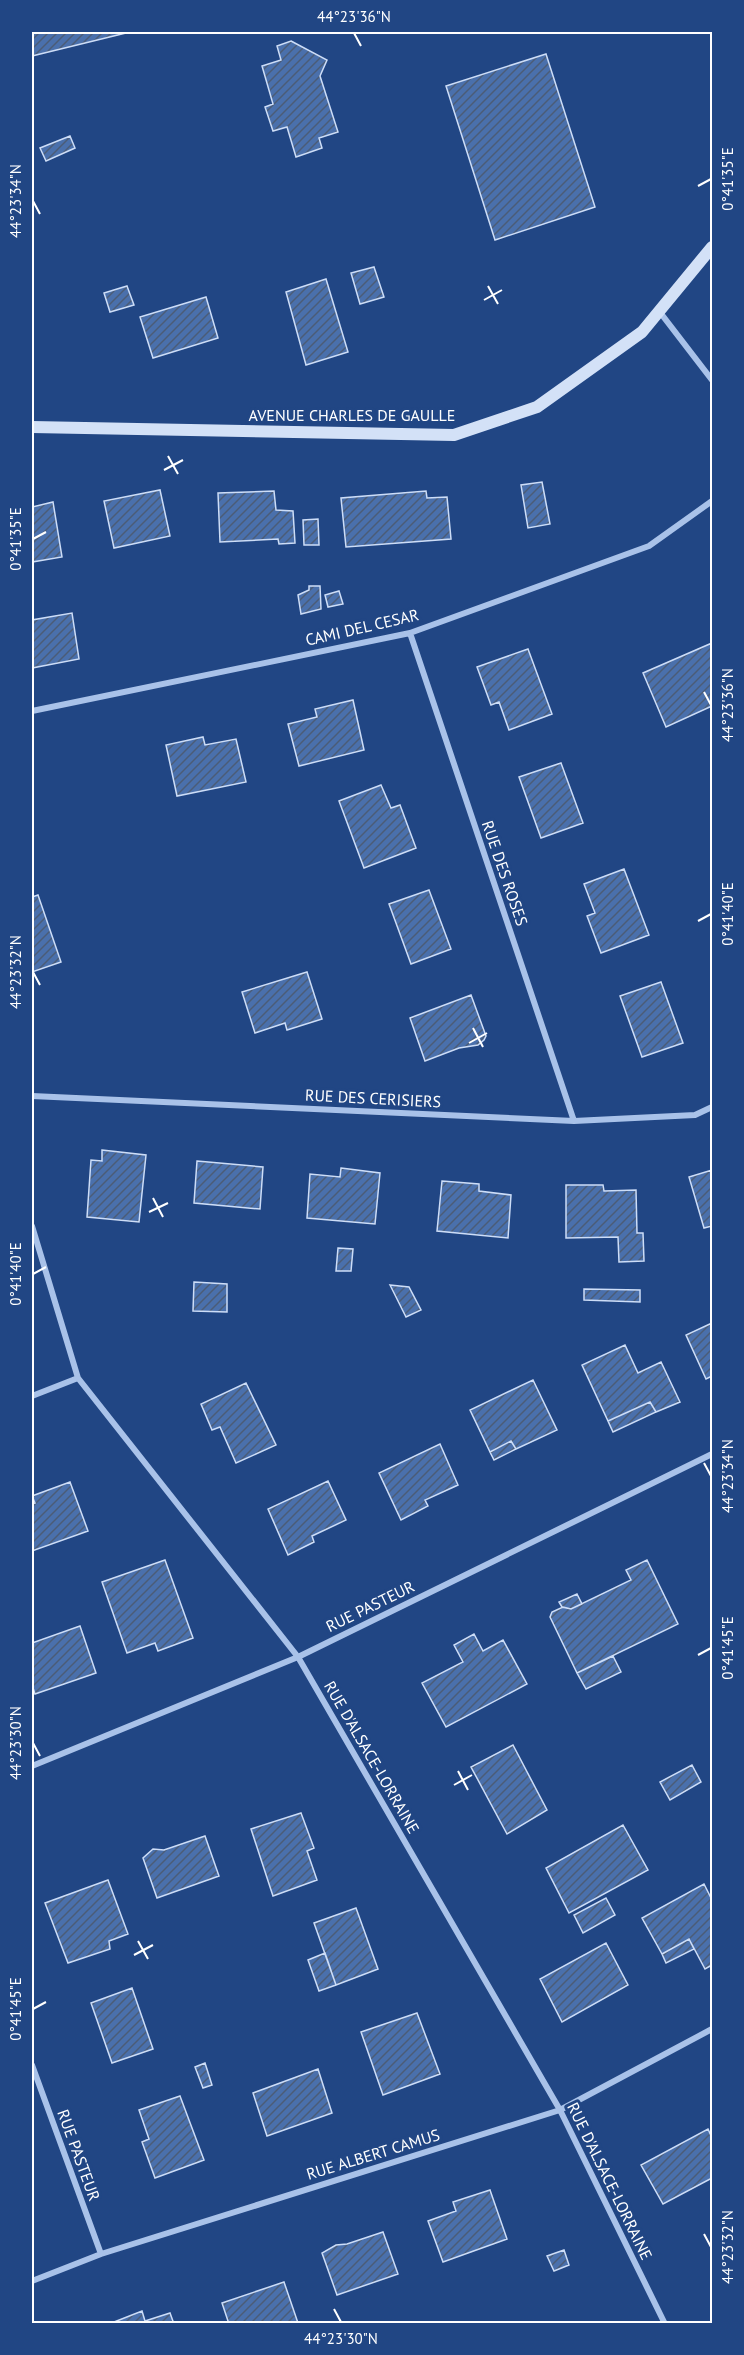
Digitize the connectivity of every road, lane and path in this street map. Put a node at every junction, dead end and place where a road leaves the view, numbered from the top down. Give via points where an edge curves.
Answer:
1 (712, 247) edge
2 (659, 311) junction
3 (712, 380) edge
4 (32, 427) edge
5 (712, 501) edge
6 (410, 633) junction
7 (32, 711) edge
8 (32, 1096) edge
9 (712, 1107) edge
10 (574, 1122) junction
11 (32, 1226) edge
12 (78, 1378) junction
13 (32, 1396) edge
14 (712, 1454) edge
15 (298, 1657) junction
16 (32, 1766) edge
17 (712, 2029) edge
18 (32, 2065) edge
19 (560, 2110) junction
20 (101, 2254) junction
21 (32, 2281) edge
22 (665, 2324) edge

1 - 2 main road, AVENUE CHARLES DE GAULLE
2 - 3 street
2 - 4 main road, AVENUE CHARLES DE GAULLE via 642,332 537,407 454,435
5 - 6 street, CAMI DEL CESAR via 649,546
6 - 7 street, CAMI DEL CESAR
6 - 10 street, RUE DES ROSES
8 - 10 street, RUE DES CERISIERS
9 - 10 street, RUE DES CERISIERS via 695,1115
11 - 12 street, RUE D'ALSACE-LORRAINE
12 - 13 street
12 - 15 street, RUE D'ALSACE-LORRAINE
14 - 15 street, RUE PASTEUR
15 - 16 street, RUE PASTEUR
15 - 19 street, RUE D'ALSACE-LORRAINE
17 - 19 street, RUE ALBERT CAMUS
18 - 20 street, RUE PASTEUR
19 - 20 street, RUE ALBERT CAMUS
19 - 22 street, RUE D'ALSACE-LORRAINE
20 - 21 street, RUE ALBERT CAMUS

